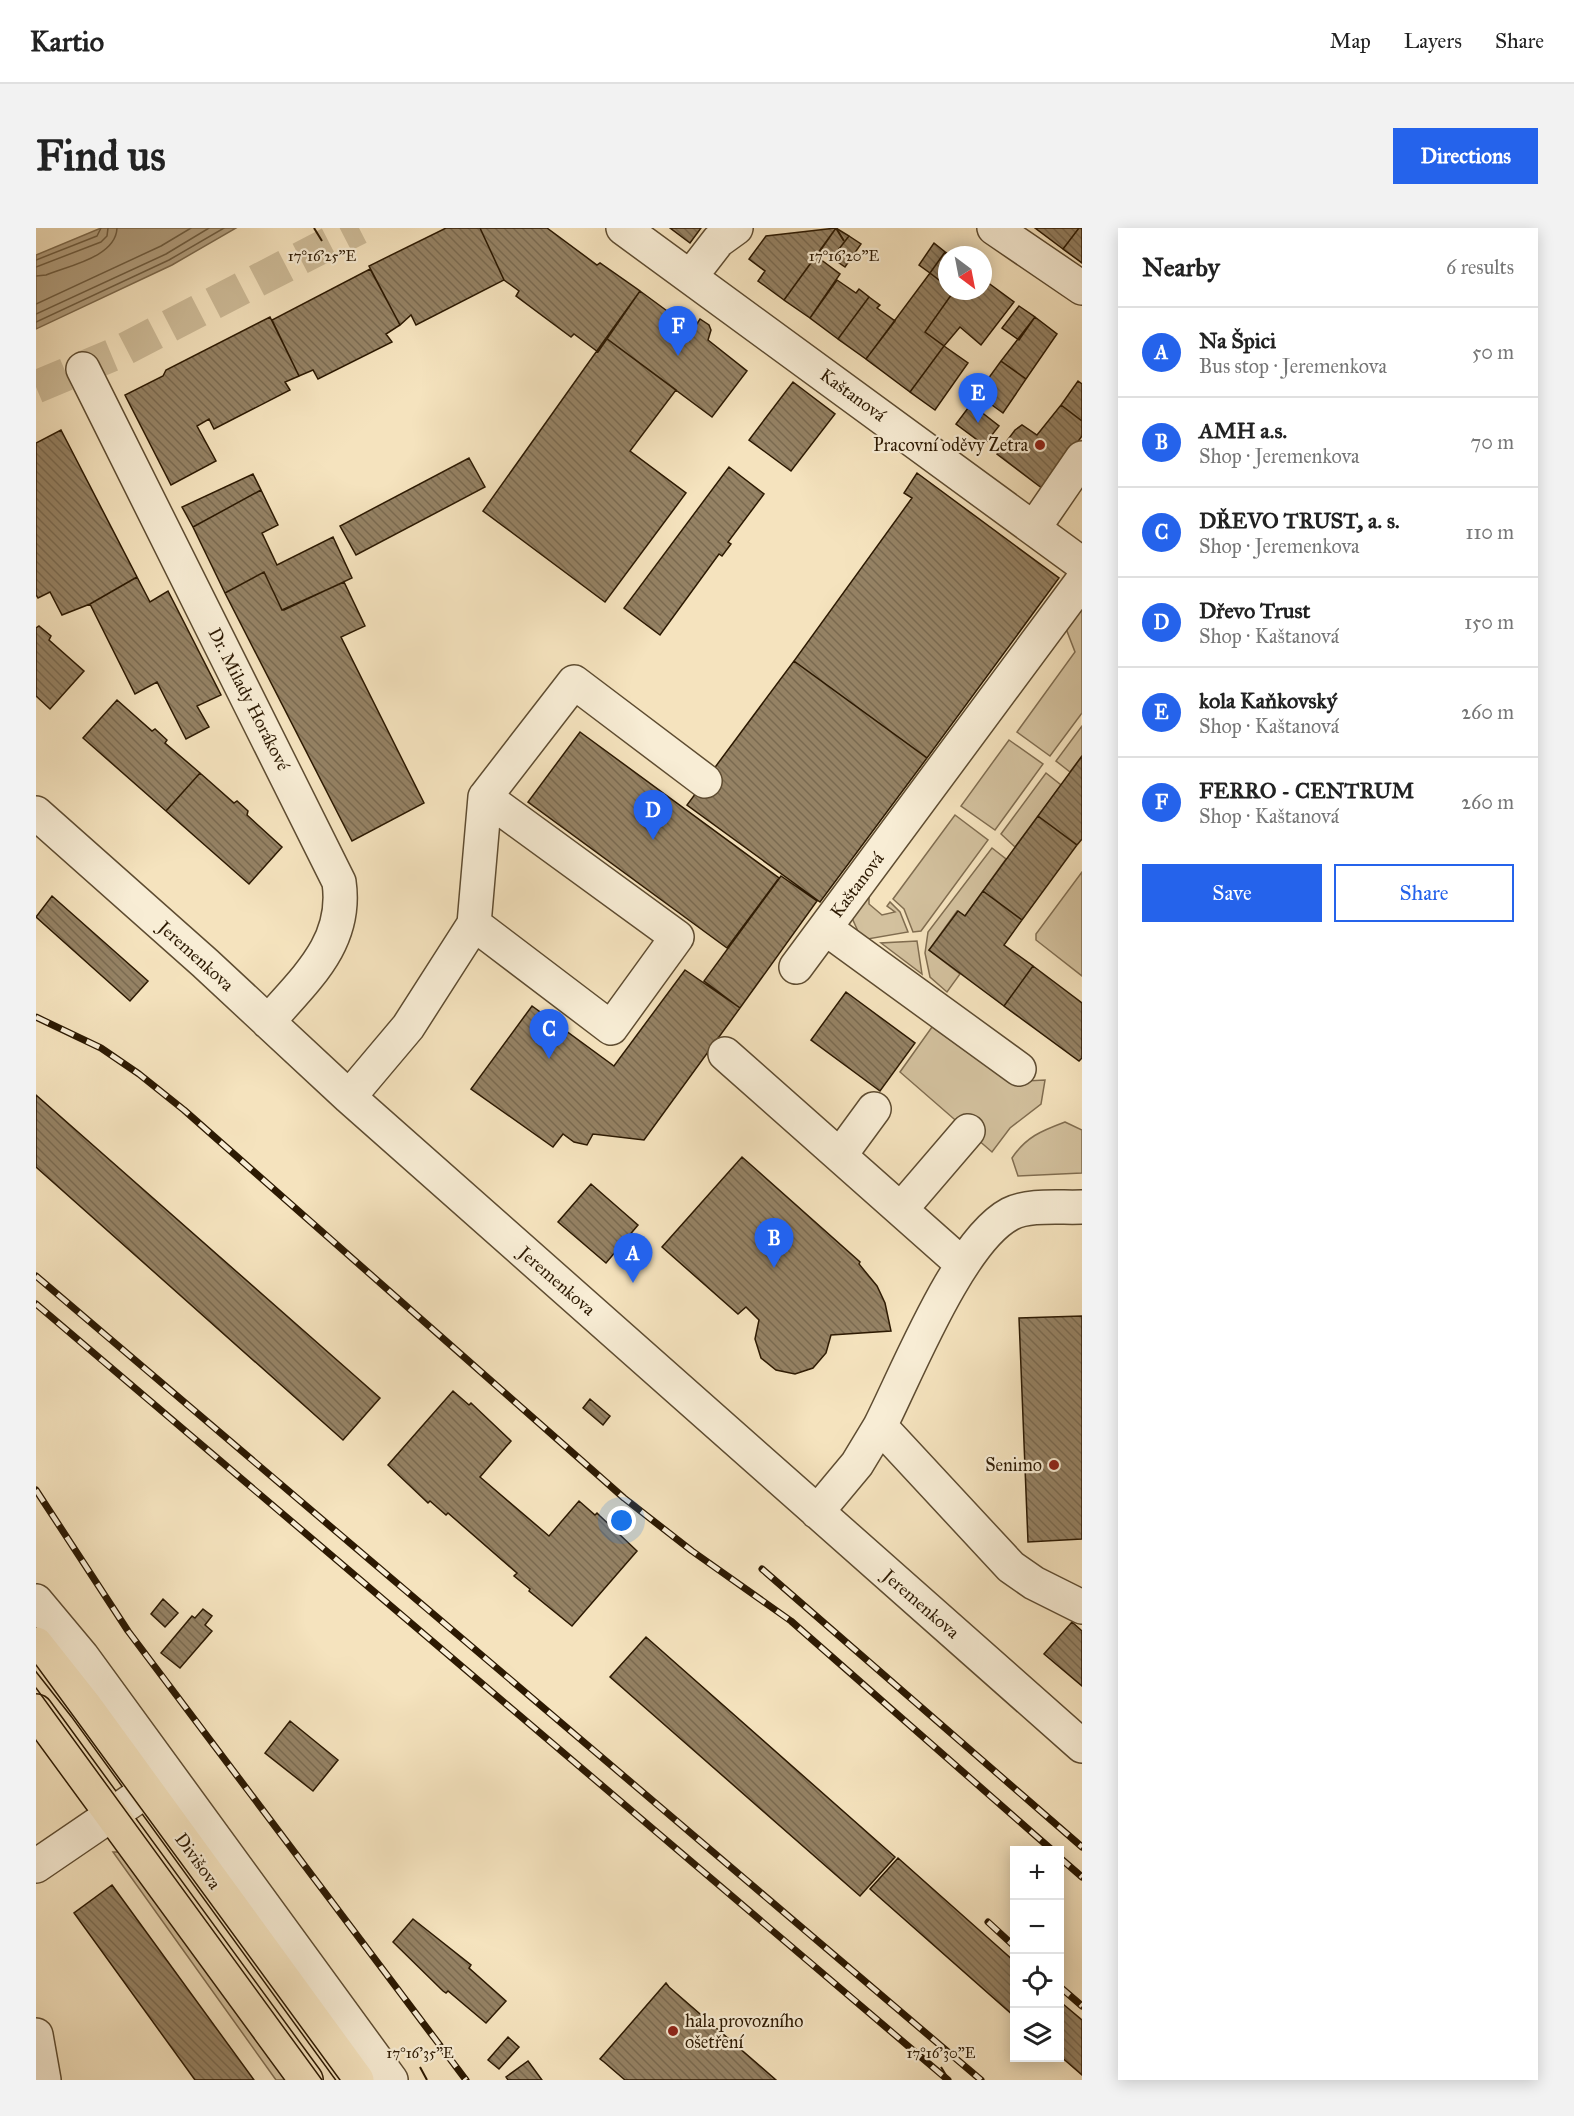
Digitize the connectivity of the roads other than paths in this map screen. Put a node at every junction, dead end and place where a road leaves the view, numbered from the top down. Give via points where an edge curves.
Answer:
1 (623, 228) edge
2 (736, 228) edge
3 (994, 228) edge
4 (691, 276) junction
5 (1082, 288) edge
6 (83, 369) dead end
7 (1082, 458) edge
8 (1034, 528) junction
9 (1082, 564) edge
10 (1082, 581) edge
11 (705, 781) dead end
12 (485, 796) junction
13 (36, 813) edge
14 (474, 924) junction
15 (825, 928) junction
16 (796, 967) dead end
17 (268, 1022) junction
18 (725, 1054) dead end
19 (1019, 1069) dead end
20 (349, 1096) junction
21 (874, 1109) dead end
22 (968, 1131) dead end
23 (841, 1154) junction
24 (1082, 1207) edge
25 (902, 1208) junction
26 (962, 1264) junction
27 (880, 1426) junction
28 (817, 1512) junction
29 (36, 1601) edge
30 (1082, 1607) edge
31 (36, 1644) edge
32 (36, 1711) edge
33 (1082, 1746) edge
34 (146, 1791) junction
35 (111, 1815) junction
36 (36, 1866) edge
37 (36, 2039) edge
38 (44, 2080) edge
39 (306, 2080) edge
40 (357, 2080) edge
41 (391, 2080) edge

1 - 4 street, Kaštanová
2 - 4 street via 718,241
3 - 5 street
4 - 8 street, Kaštanová
6 - 17 street, Dr. Milady Horákové via 339,882 341,910 329,947
7 - 8 street
8 - 9 street, Kaštanová
10 - 15 street, Kaštanová
11 - 12 street via 574,682
12 - 14 street
12 - 14 street via 677,937 611,1028
13 - 17 street, Jeremenkova
14 - 20 street via 408,1027
15 - 16 street, Kaštanová
15 - 19 street, Kaštanová
17 - 20 street, Jeremenkova
18 - 23 street
20 - 28 street, Jeremenkova
21 - 23 street
22 - 25 street
23 - 25 street
24 - 26 street via 1010,1214 987,1232
25 - 26 street
26 - 27 street
27 - 28 street via 857,1464
27 - 30 street via 1011,1567
28 - 33 street, Jeremenkova
29 - 41 street via 82,1656
31 - 34 main road, Divišova
32 - 35 main road
34 - 35 street
34 - 40 main road, Divišova
35 - 36 street
35 - 39 main road
37 - 38 street

